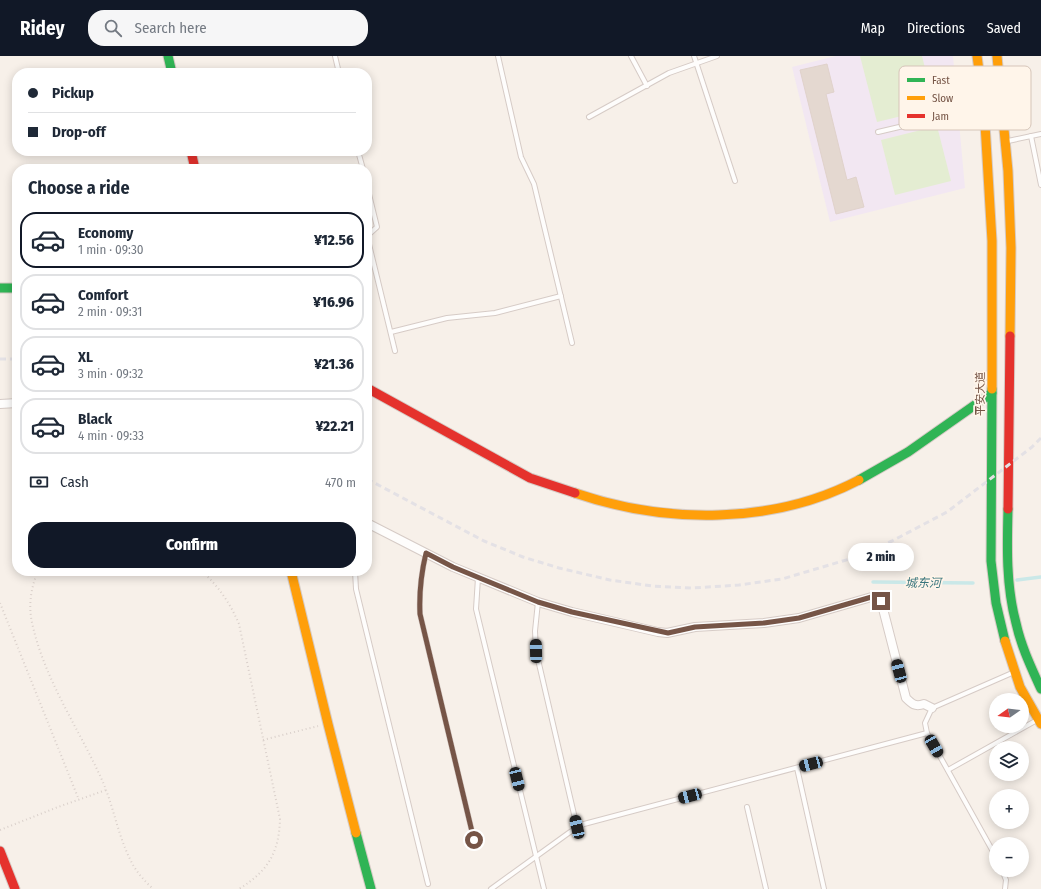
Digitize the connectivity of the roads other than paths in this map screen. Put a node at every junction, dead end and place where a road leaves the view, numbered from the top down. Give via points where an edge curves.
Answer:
1 (168, 56) edge
2 (335, 56) edge
3 (498, 56) edge
4 (631, 56) edge
5 (694, 56) edge
6 (717, 56) edge
7 (977, 56) edge
8 (996, 56) edge
9 (696, 64) junction
10 (978, 66) edge
11 (997, 66) edge
12 (171, 68) edge
13 (338, 68) edge
14 (647, 86) junction
15 (589, 118) dead end
16 (899, 127) edge
17 (986, 130) edge
18 (1004, 130) edge
19 (878, 132) dead end
20 (1041, 134) edge
21 (1031, 136) junction
22 (1005, 142) junction
23 (735, 182) dead end
24 (1041, 185) edge
25 (372, 206) edge
26 (372, 232) edge
27 (372, 257) edge
28 (0, 288) edge
29 (12, 288) edge
30 (561, 296) junction
31 (390, 332) junction
32 (572, 343) dead end
33 (395, 351) dead end
34 (372, 391) edge
35 (992, 393) junction
36 (12, 403) edge
37 (0, 404) edge
38 (372, 526) edge
39 (426, 553) junction
40 (292, 576) edge
41 (355, 576) edge
42 (478, 577) junction
43 (538, 602) junction
44 (1014, 672) junction
45 (1041, 688) edge
46 (932, 708) junction
47 (1039, 722) edge
48 (926, 733) junction
49 (797, 768) junction
50 (948, 770) junction
51 (747, 807) dead end
52 (577, 827) junction
53 (474, 840) dead end
54 (989, 844) edge
55 (0, 851) edge
56 (536, 856) junction
57 (1005, 877) edge
58 (428, 884) dead end
59 (15, 889) edge
60 (371, 889) edge
61 (491, 889) edge
62 (544, 889) edge
63 (766, 889) edge
64 (824, 889) edge
65 (1005, 889) edge

1 - 12 main road
2 - 13 lane
3 - 30 lane via 520,157 534,184
4 - 14 lane
5 - 9 lane
6 - 9 lane
7 - 10 main road, 平安大道
8 - 11 main road
9 - 14 lane via 669,73
9 - 23 lane
14 - 15 lane
16 - 19 lane
17 - 35 main road, 平安大道 via 992,241
18 - 22 main road
20 - 21 lane
21 - 22 lane
21 - 24 lane
22 - 45 main road via 1011,248 1007,550 1011,601 1028,660
25 - 26 lane via 377,227
27 - 31 lane
28 - 29 main road
30 - 31 lane via 495,313 447,318
30 - 32 lane
31 - 33 lane
34 - 35 main road via 528,477 596,501 647,511 711,515 786,506 811,500 853,483 909,452
35 - 44 main road, 平安大道 via 991,561 996,604
36 - 37 street
38 - 39 street
39 - 42 street
39 - 53 lane via 419,594 420,614
40 - 60 main road
41 - 58 lane via 356,589
42 - 43 street
42 - 56 lane via 476,609
43 - 46 street via 668,633 695,627 799,618 875,596 881,601 906,698 914,705 924,704
43 - 52 lane via 536,651
44 - 46 lane
44 - 47 main road, 平安大道
46 - 48 lane via 925,723
47 - 50 lane
48 - 49 lane
48 - 50 lane
49 - 52 lane
49 - 64 lane
50 - 54 lane
51 - 63 lane
52 - 56 lane
55 - 59 main road
56 - 61 lane
56 - 62 lane
57 - 65 lane

